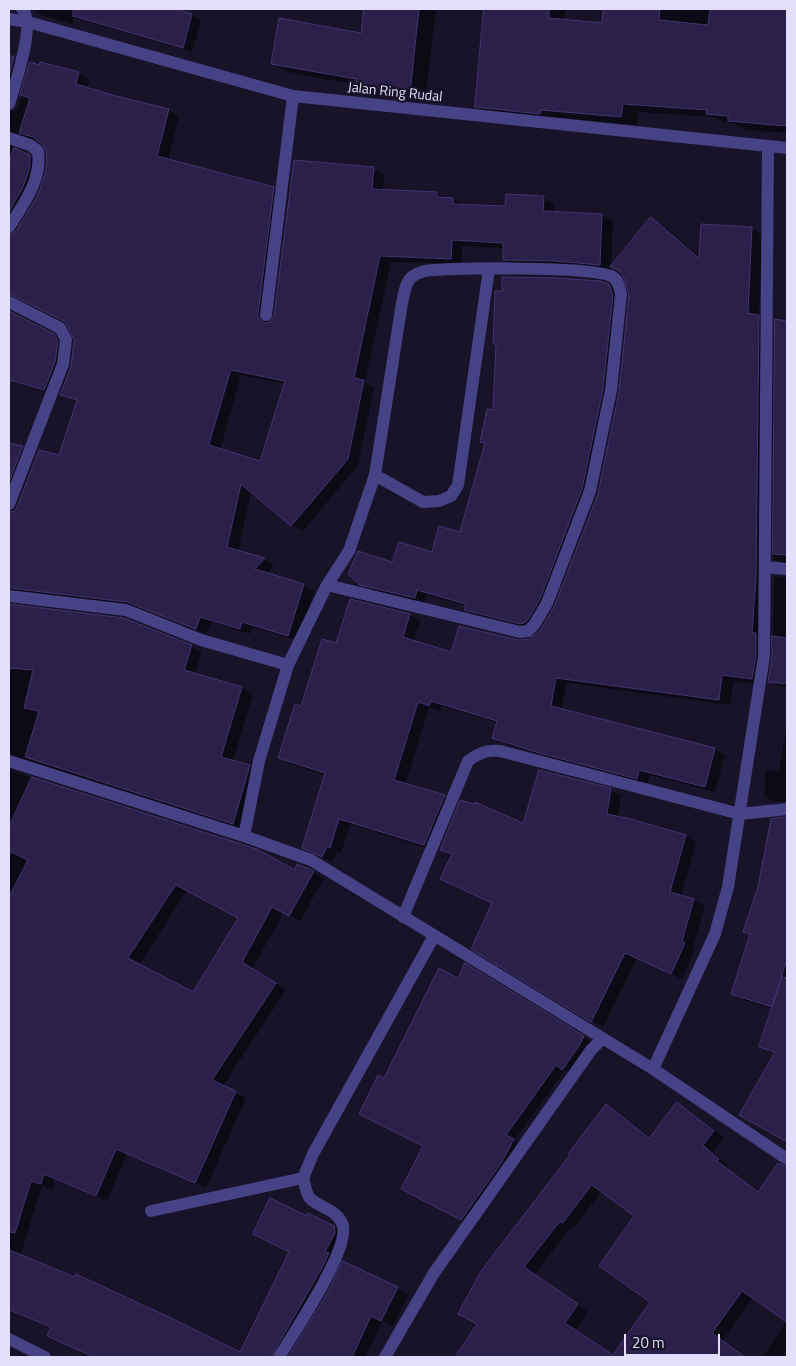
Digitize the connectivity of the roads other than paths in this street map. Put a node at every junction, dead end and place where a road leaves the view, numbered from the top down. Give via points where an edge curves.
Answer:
1 (22, 9) edge
2 (9, 19) edge
3 (28, 22) junction
4 (293, 96) junction
5 (9, 104) edge
6 (9, 138) edge
7 (768, 146) junction
8 (787, 148) edge
9 (9, 227) edge
10 (489, 269) junction
11 (9, 302) edge
12 (266, 315) dead end
13 (375, 475) junction
14 (9, 504) edge
15 (766, 568) junction
16 (787, 569) edge
17 (327, 585) junction
18 (9, 596) edge
19 (288, 665) junction
20 (9, 761) edge
21 (787, 809) edge
22 (740, 814) junction
23 (244, 836) junction
24 (404, 917) junction
25 (434, 936) junction
26 (603, 1038) junction
27 (653, 1069) junction
28 (787, 1159) edge
29 (302, 1178) junction
30 (151, 1211) dead end
31 (9, 1339) edge
32 (45, 1357) edge
33 (280, 1357) edge
34 (385, 1357) edge

1 - 3 street
2 - 3 street, Jalan Ring Rudal
3 - 4 street, Jalan Ring Rudal
3 - 5 street via 22,65
4 - 7 street, Jalan Ring Rudal
4 - 12 street
6 - 9 street via 38,151 40,164 31,191
7 - 8 street, Jalan Ring Rudal
7 - 15 street
10 - 13 street via 419,272 406,286
10 - 13 street via 458,485 451,496 423,502
10 - 17 street via 574,270 605,274 618,282 621,294 610,390 590,491 547,603 534,625 528,631 520,632
11 - 14 street via 60,328 66,339 63,364
13 - 17 street via 349,551
15 - 16 street
15 - 22 street via 764,656
17 - 19 street
18 - 19 street via 126,610 201,640
19 - 23 street via 259,761
20 - 23 street
21 - 22 street
22 - 24 street via 500,751 478,753 468,760
22 - 27 street via 728,887 715,934
23 - 24 street via 311,860
24 - 25 street
25 - 26 street
25 - 29 street
26 - 27 street
26 - 34 street via 591,1050 434,1273
27 - 28 street
29 - 30 street
29 - 33 street via 310,1198 336,1214 343,1224 344,1234 318,1295
31 - 32 street

